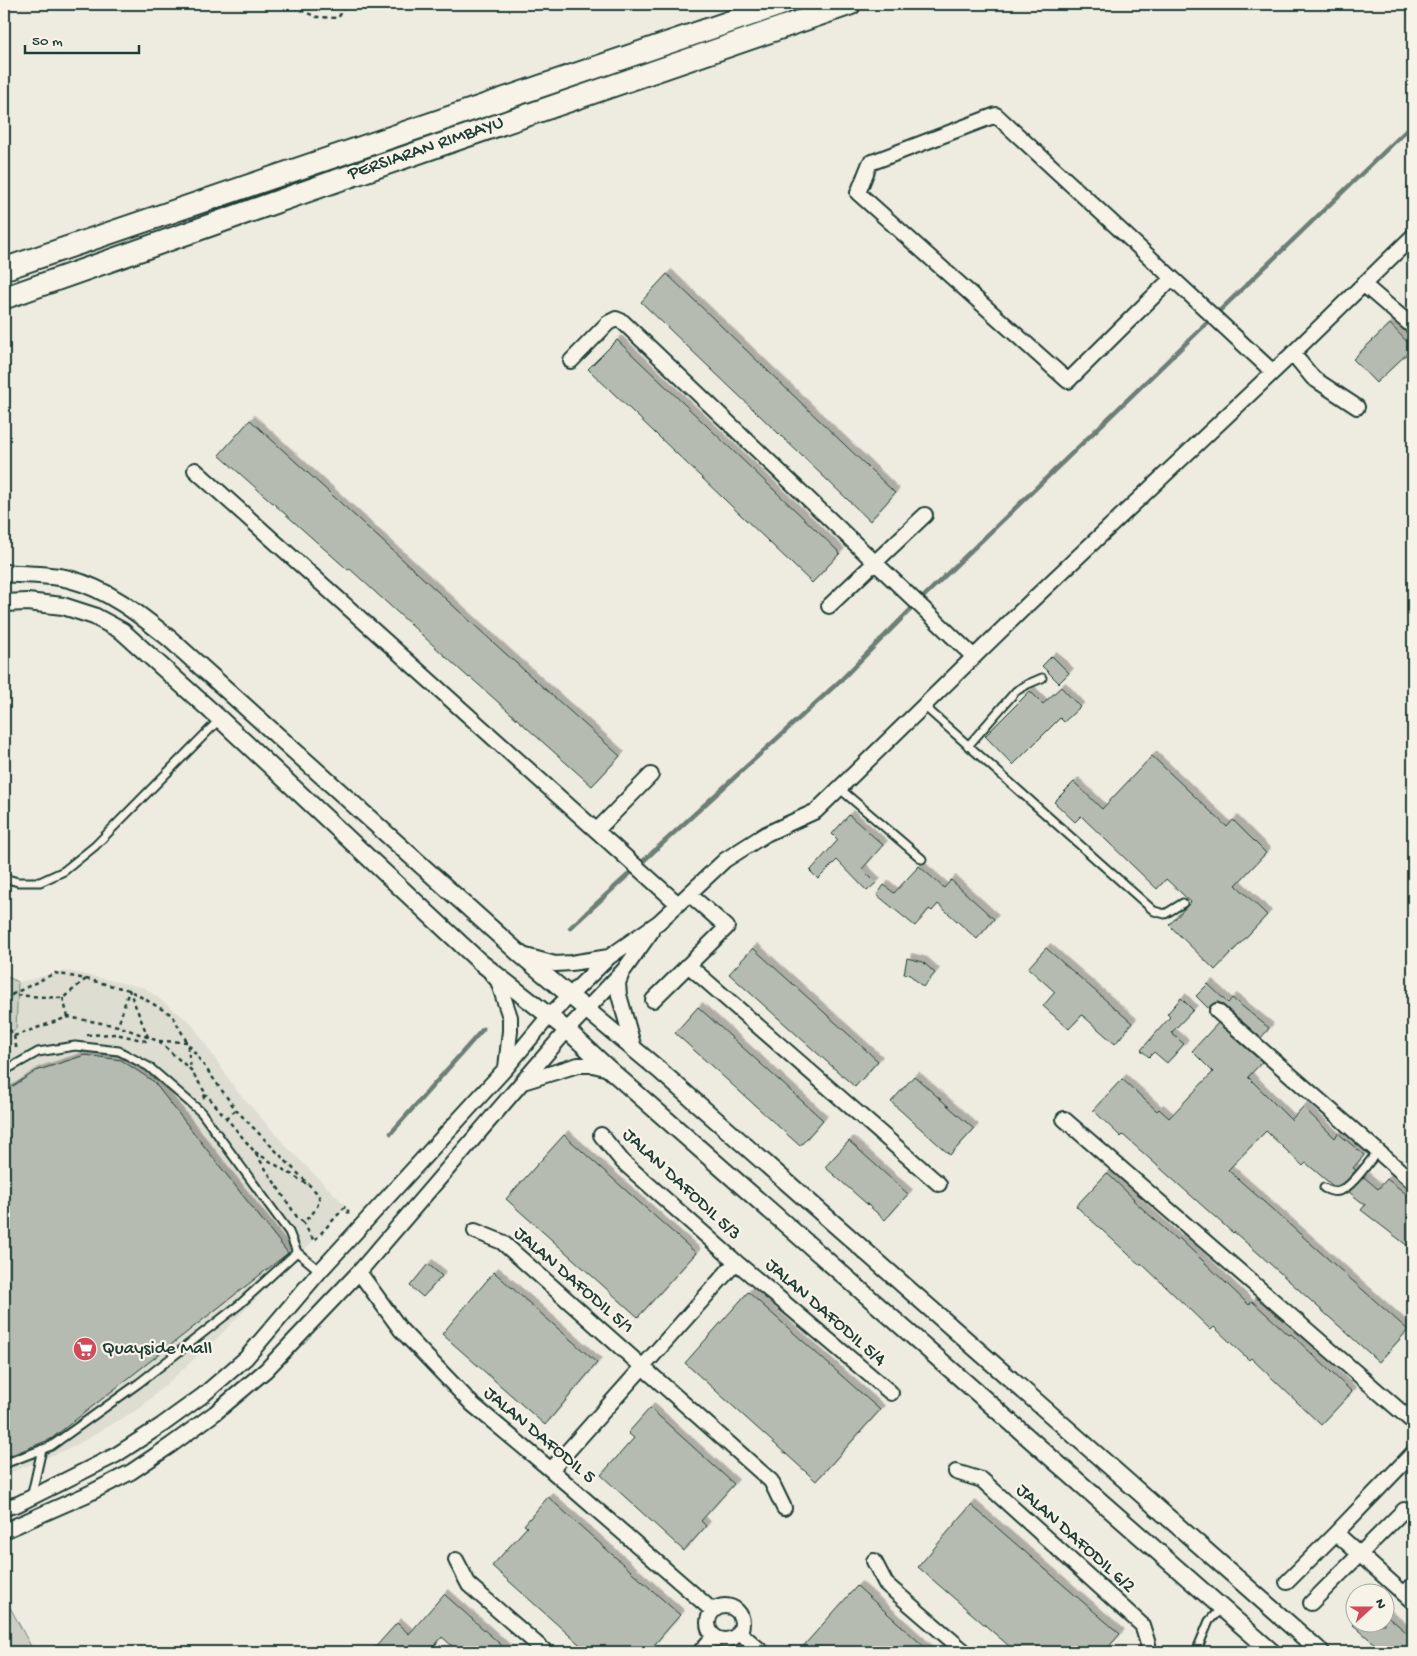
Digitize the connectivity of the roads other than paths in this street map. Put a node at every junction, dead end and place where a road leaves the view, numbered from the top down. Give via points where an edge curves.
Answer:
1 (782, 4) edge
2 (850, 4) edge
3 (1413, 236) edge
4 (4, 269) edge
5 (1172, 278) junction
6 (1363, 284) junction
7 (4, 298) edge
8 (1413, 327) edge
9 (1295, 358) junction
10 (571, 361) dead end
11 (1273, 372) junction
12 (1357, 406) dead end
13 (195, 470) dead end
14 (925, 515) dead end
15 (875, 563) junction
16 (4, 574) edge
17 (4, 602) edge
18 (830, 606) dead end
19 (974, 657) junction
20 (1042, 678) dead end
21 (924, 706) junction
22 (220, 719) junction
23 (968, 746) junction
24 (651, 775) dead end
25 (839, 788) junction
26 (597, 830) junction
27 (922, 859) dead end
28 (4, 878) edge
29 (688, 894) junction
30 (1183, 903) dead end
31 (678, 904) junction
32 (659, 922) junction
33 (521, 955) junction
34 (609, 957) junction
35 (480, 962) junction
36 (688, 965) junction
37 (624, 970) junction
38 (569, 996) junction
39 (653, 1000) dead end
40 (586, 1010) junction
41 (1217, 1011) dead end
42 (549, 1016) junction
43 (567, 1030) junction
44 (634, 1048) junction
45 (506, 1068) junction
46 (609, 1069) junction
47 (4, 1071) edge
48 (523, 1082) junction
49 (1064, 1119) dead end
50 (601, 1135) dead end
51 (1378, 1151) junction
52 (1413, 1182) edge
53 (939, 1184) dead end
54 (1324, 1188) dead end
55 (476, 1231) dead end
56 (297, 1252) junction
57 (736, 1262) junction
58 (320, 1270) junction
59 (358, 1272) junction
60 (642, 1366) junction
61 (891, 1393) dead end
62 (1413, 1422) edge
63 (42, 1449) junction
64 (1413, 1453) edge
65 (4, 1464) edge
66 (551, 1470) junction
67 (956, 1472) dead end
68 (31, 1498) junction
69 (4, 1508) edge
70 (784, 1508) dead end
71 (1404, 1510) dead end
72 (4, 1531) edge
73 (1336, 1533) junction
74 (1359, 1554) junction
75 (456, 1560) dead end
76 (874, 1561) dead end
77 (1413, 1580) edge
78 (1287, 1582) dead end
79 (1402, 1591) junction
80 (1413, 1602) edge
81 (1311, 1603) dead end
82 (1221, 1608) junction
83 (713, 1611) junction
84 (739, 1632) junction
85 (714, 1636) junction
86 (546, 1652) edge
87 (700, 1652) edge
88 (762, 1652) edge
89 (965, 1652) edge
90 (1148, 1652) edge
91 (1196, 1652) edge
92 (1272, 1652) edge
93 (1321, 1652) edge

1 - 4 main road, PERSIARAN RIMBAYU
2 - 7 main road, PERSIARAN RIMBAYU
3 - 6 street
5 - 5 street via 996,115 870,163 858,193 1068,381
5 - 11 street
6 - 8 street
6 - 9 street
9 - 11 street
9 - 12 street via 1313,378
10 - 15 street via 608,322 620,320
11 - 19 street
13 - 26 street
14 - 15 street
15 - 18 street
15 - 19 street
16 - 33 street via 68,579 107,594 137,612
17 - 22 street via 62,606 94,616 122,630
19 - 21 street
20 - 23 lane via 1016,691
21 - 23 lane
21 - 25 street
22 - 28 lane via 96,846 64,871 40,882
22 - 35 street
23 - 30 lane via 1154,911 1166,914
24 - 26 street
25 - 27 lane
25 - 29 street via 816,811 766,834 725,860
26 - 31 street
29 - 31 street
29 - 36 street via 727,927
31 - 32 street
32 - 34 street
32 - 37 street
33 - 34 street via 555,964
33 - 38 street
34 - 38 street
35 - 42 street
35 - 45 street via 498,981 510,1017
36 - 39 street
36 - 53 street
37 - 40 street
37 - 44 street via 618,984 619,995
38 - 40 street
38 - 42 street
40 - 43 street
40 - 44 street
41 - 51 street
42 - 43 street
42 - 45 street
43 - 46 street
43 - 48 street
44 - 93 street
45 - 58 street
46 - 48 street via 578,1065
46 - 82 street
47 - 56 lane via 38,1052 75,1046 119,1051 150,1067 201,1112 289,1232
48 - 59 street
49 - 62 street
50 - 57 street, JALAN DAFODIL 5/3 via 623,1162
51 - 52 street
51 - 54 lane via 1340,1192
55 - 60 street, JALAN DAFODIL 5/1 via 502,1242
56 - 58 lane
56 - 63 lane via 240,1304 138,1383 51,1446
57 - 60 street
57 - 61 street, JALAN DAFODIL 5/4
58 - 68 street via 246,1358 202,1396 116,1455
59 - 66 street, JALAN DAFODIL 5 via 401,1330 472,1404
59 - 72 street via 266,1370 171,1445 131,1472
60 - 66 street
60 - 70 street, JALAN DAFODIL 5/1 via 771,1481
63 - 65 lane
63 - 68 lane
64 - 73 street
66 - 83 street, JALAN DAFODIL 5
67 - 90 street, JALAN DAFODIL 6/2 via 982,1480 1142,1625
68 - 69 street
71 - 74 street
73 - 74 street
73 - 78 street
74 - 79 street
74 - 81 street
75 - 86 street via 469,1585
76 - 89 street via 886,1584
77 - 79 lane
79 - 80 street
82 - 91 lane via 1209,1622
82 - 92 street
83 - 84 street via 721,1606 735,1610 742,1623
83 - 85 street via 708,1618 708,1626
84 - 85 street via 725,1641
84 - 88 street
85 - 87 street

